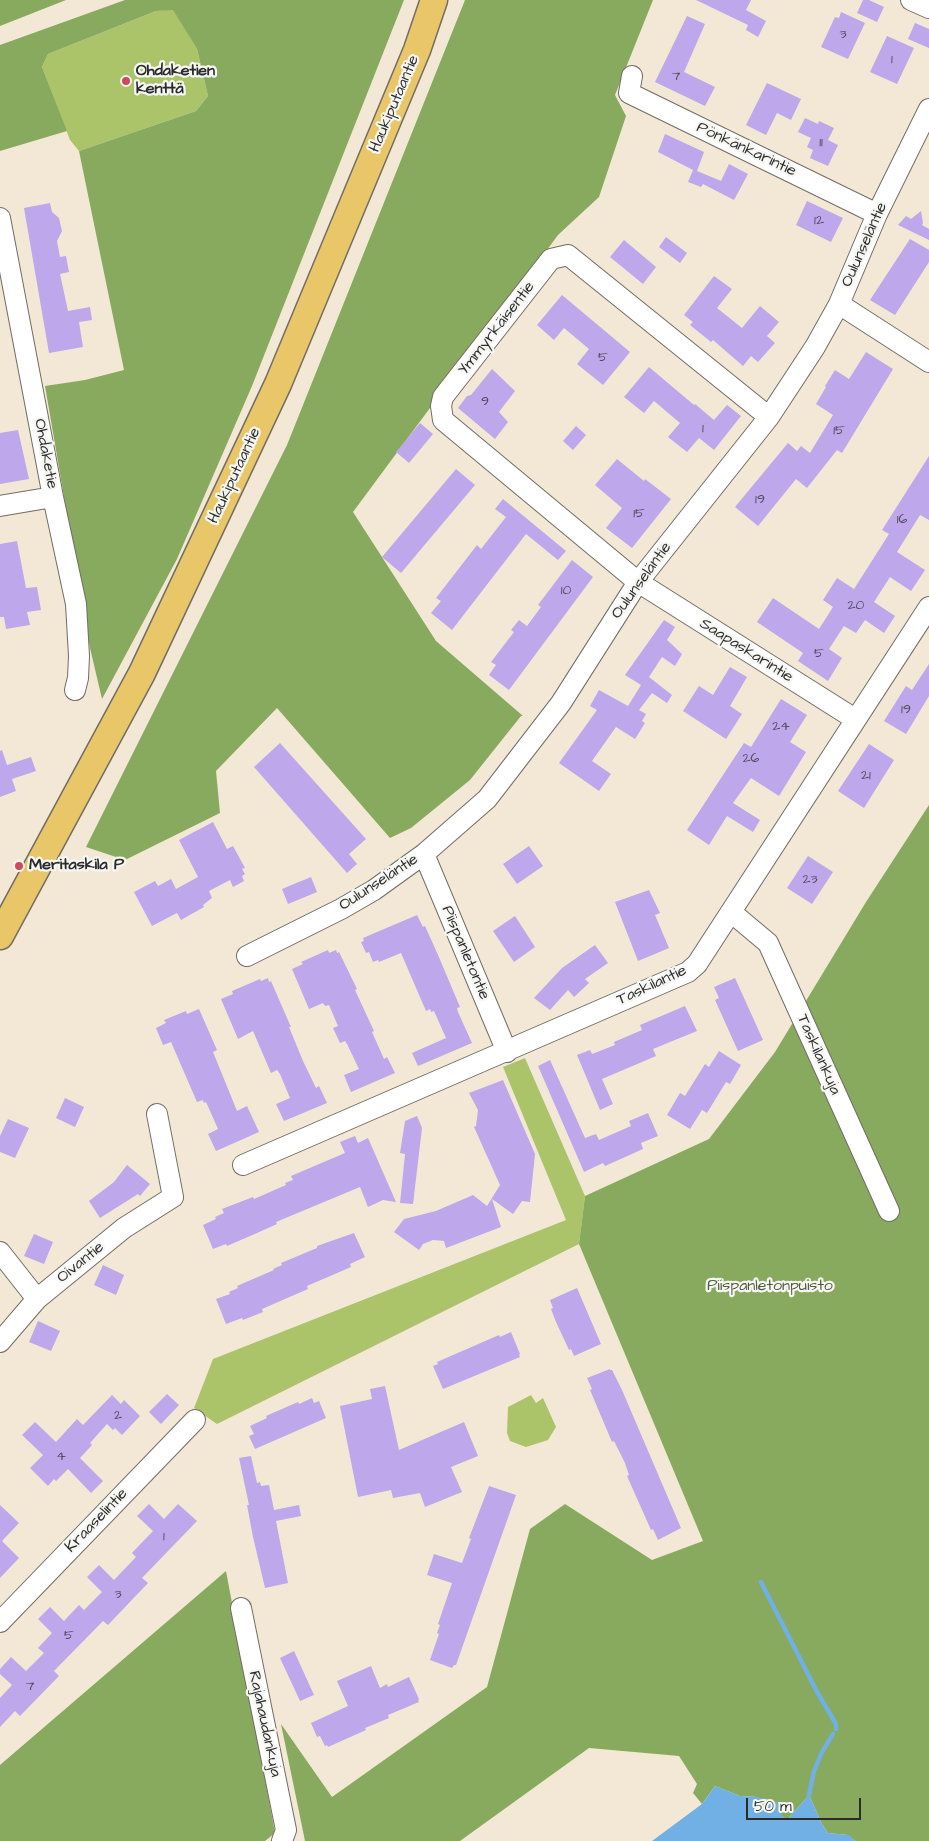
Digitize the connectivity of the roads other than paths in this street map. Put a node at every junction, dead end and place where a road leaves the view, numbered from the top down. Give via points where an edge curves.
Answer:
1 (434, 0) edge
2 (911, 0) edge
3 (929, 8) edge
4 (632, 76) dead end
5 (929, 109) edge
6 (877, 214) junction
7 (0, 218) edge
8 (839, 304) junction
9 (929, 362) edge
10 (769, 417) junction
11 (53, 497) junction
12 (0, 506) edge
13 (638, 582) junction
14 (929, 607) edge
15 (75, 690) dead end
16 (855, 719) junction
17 (424, 854) junction
18 (731, 912) junction
19 (0, 936) edge
20 (247, 956) dead end
21 (507, 1052) junction
22 (157, 1114) dead end
23 (243, 1165) dead end
24 (889, 1211) dead end
25 (0, 1252) edge
26 (37, 1299) junction
27 (0, 1342) edge
28 (195, 1420) dead end
29 (241, 1608) dead end
30 (0, 1622) edge
31 (282, 1841) edge

1 - 19 main road, Haukiputaantie via 417,50 278,384 142,673
2 - 3 street
4 - 6 street, Pönkänkarintie via 629,93
5 - 6 street, Oulunseläntie
6 - 8 street, Oulunseläntie
7 - 11 street, Ohdaketie
8 - 9 street
8 - 10 street, Oulunseläntie via 815,348
10 - 13 street, Oulunseläntie
10 - 13 street, Ymmyrkäisentie via 568,255 551,259 443,397 444,420
11 - 12 street
11 - 15 street, Ohdaketie via 76,604 79,656
13 - 16 street, Saapaskarintie
13 - 17 street, Oulunseläntie via 561,703 487,799
14 - 16 street, Taskilantie
16 - 18 street, Taskilantie
17 - 20 street, Oulunseläntie via 349,905
17 - 21 street, Piispanletontie
18 - 21 street, Taskilantie via 697,964 688,972
18 - 24 street, Taskilankuja via 768,943
21 - 23 street, Taskilantie
22 - 26 street, Oivantie via 173,1197 124,1228
25 - 26 street
26 - 27 street, Oivantie
28 - 30 street, Kraaselintie
29 - 31 street, Rajahaudankuja via 286,1830

